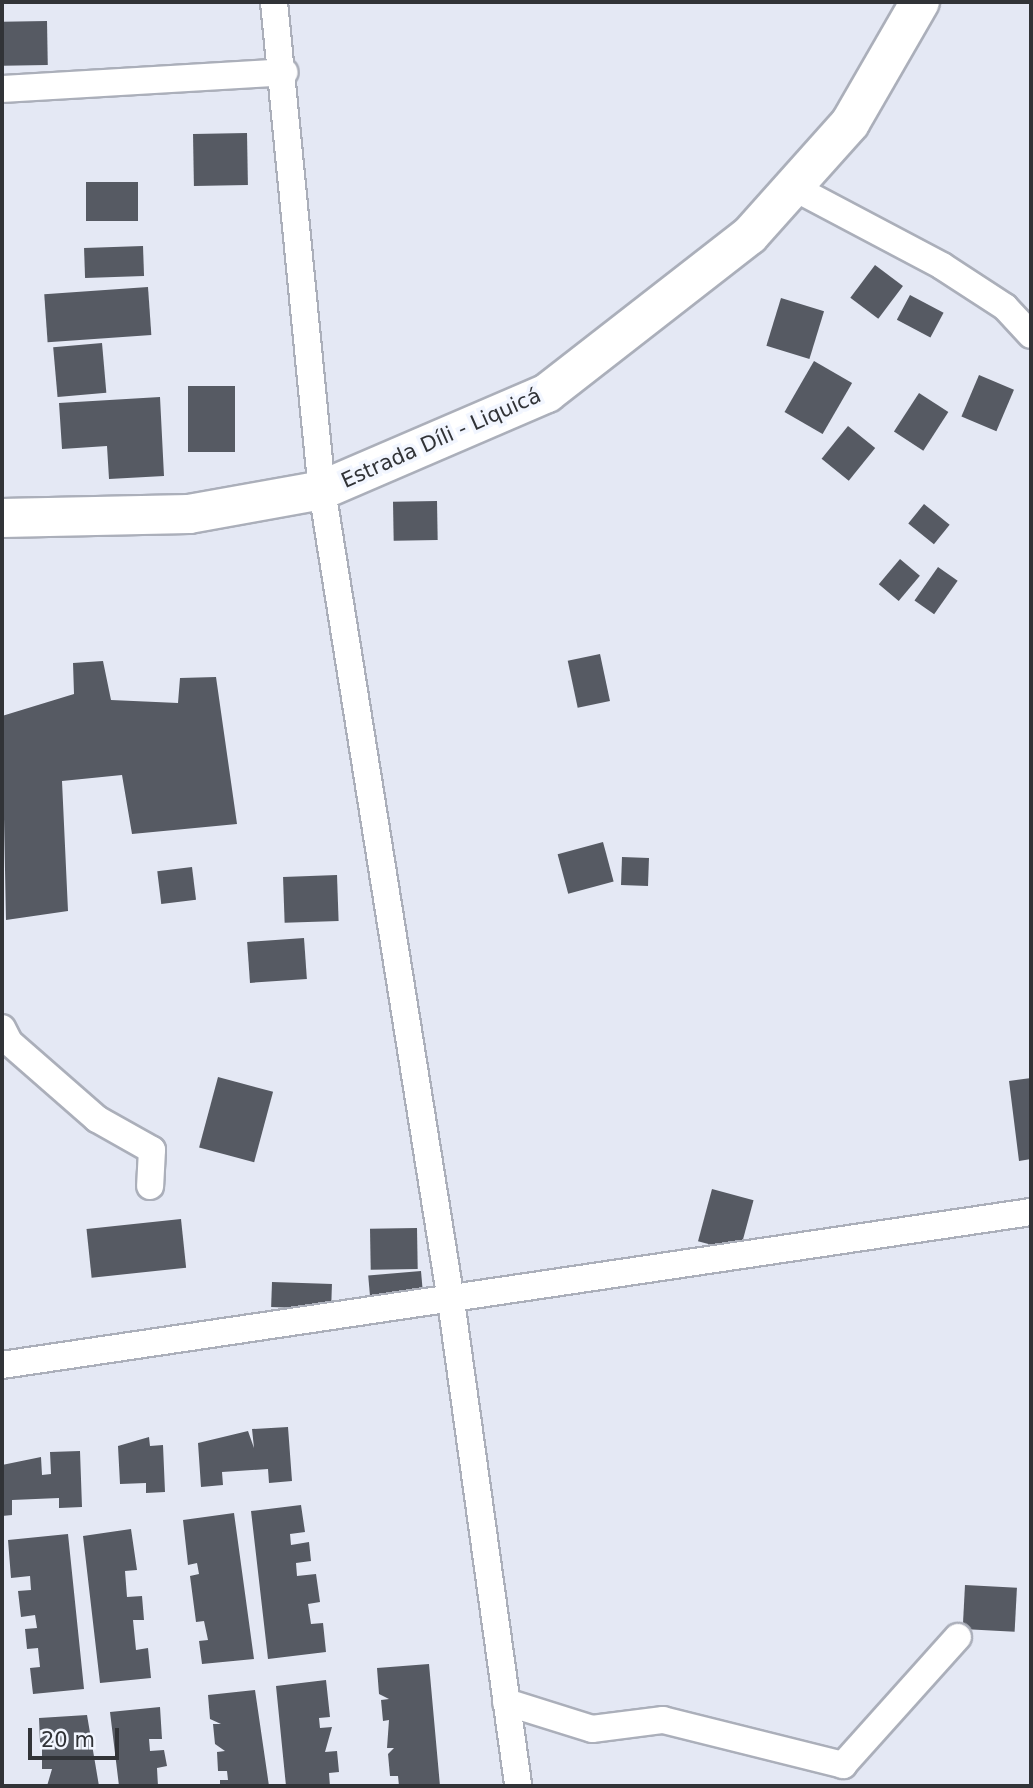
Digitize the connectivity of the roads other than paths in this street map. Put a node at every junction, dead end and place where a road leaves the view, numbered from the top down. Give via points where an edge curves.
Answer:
1 (274, 2) edge
2 (920, 2) edge
3 (284, 72) junction
4 (2, 89) edge
5 (793, 187) junction
6 (1031, 335) edge
7 (322, 490) junction
8 (2, 518) edge
9 (2, 1028) edge
10 (150, 1186) dead end
11 (1031, 1212) edge
12 (451, 1301) junction
13 (2, 1365) edge
14 (958, 1637) dead end
15 (506, 1702) junction
16 (518, 1786) edge

1 - 3 street
2 - 5 main road, Estrada Díli - Liquicá via 850,123
3 - 4 street
3 - 7 street
5 - 6 street via 942,266 1005,307
5 - 7 main road, Estrada Díli - Liquicá via 750,235 547,393
7 - 8 main road, Estrada Díli - Liquicá via 189,514
7 - 12 street
9 - 10 street via 9,1042 97,1119 152,1150
11 - 12 street
12 - 13 street
12 - 15 street
14 - 15 street via 843,1765 663,1720 592,1730
15 - 16 street

